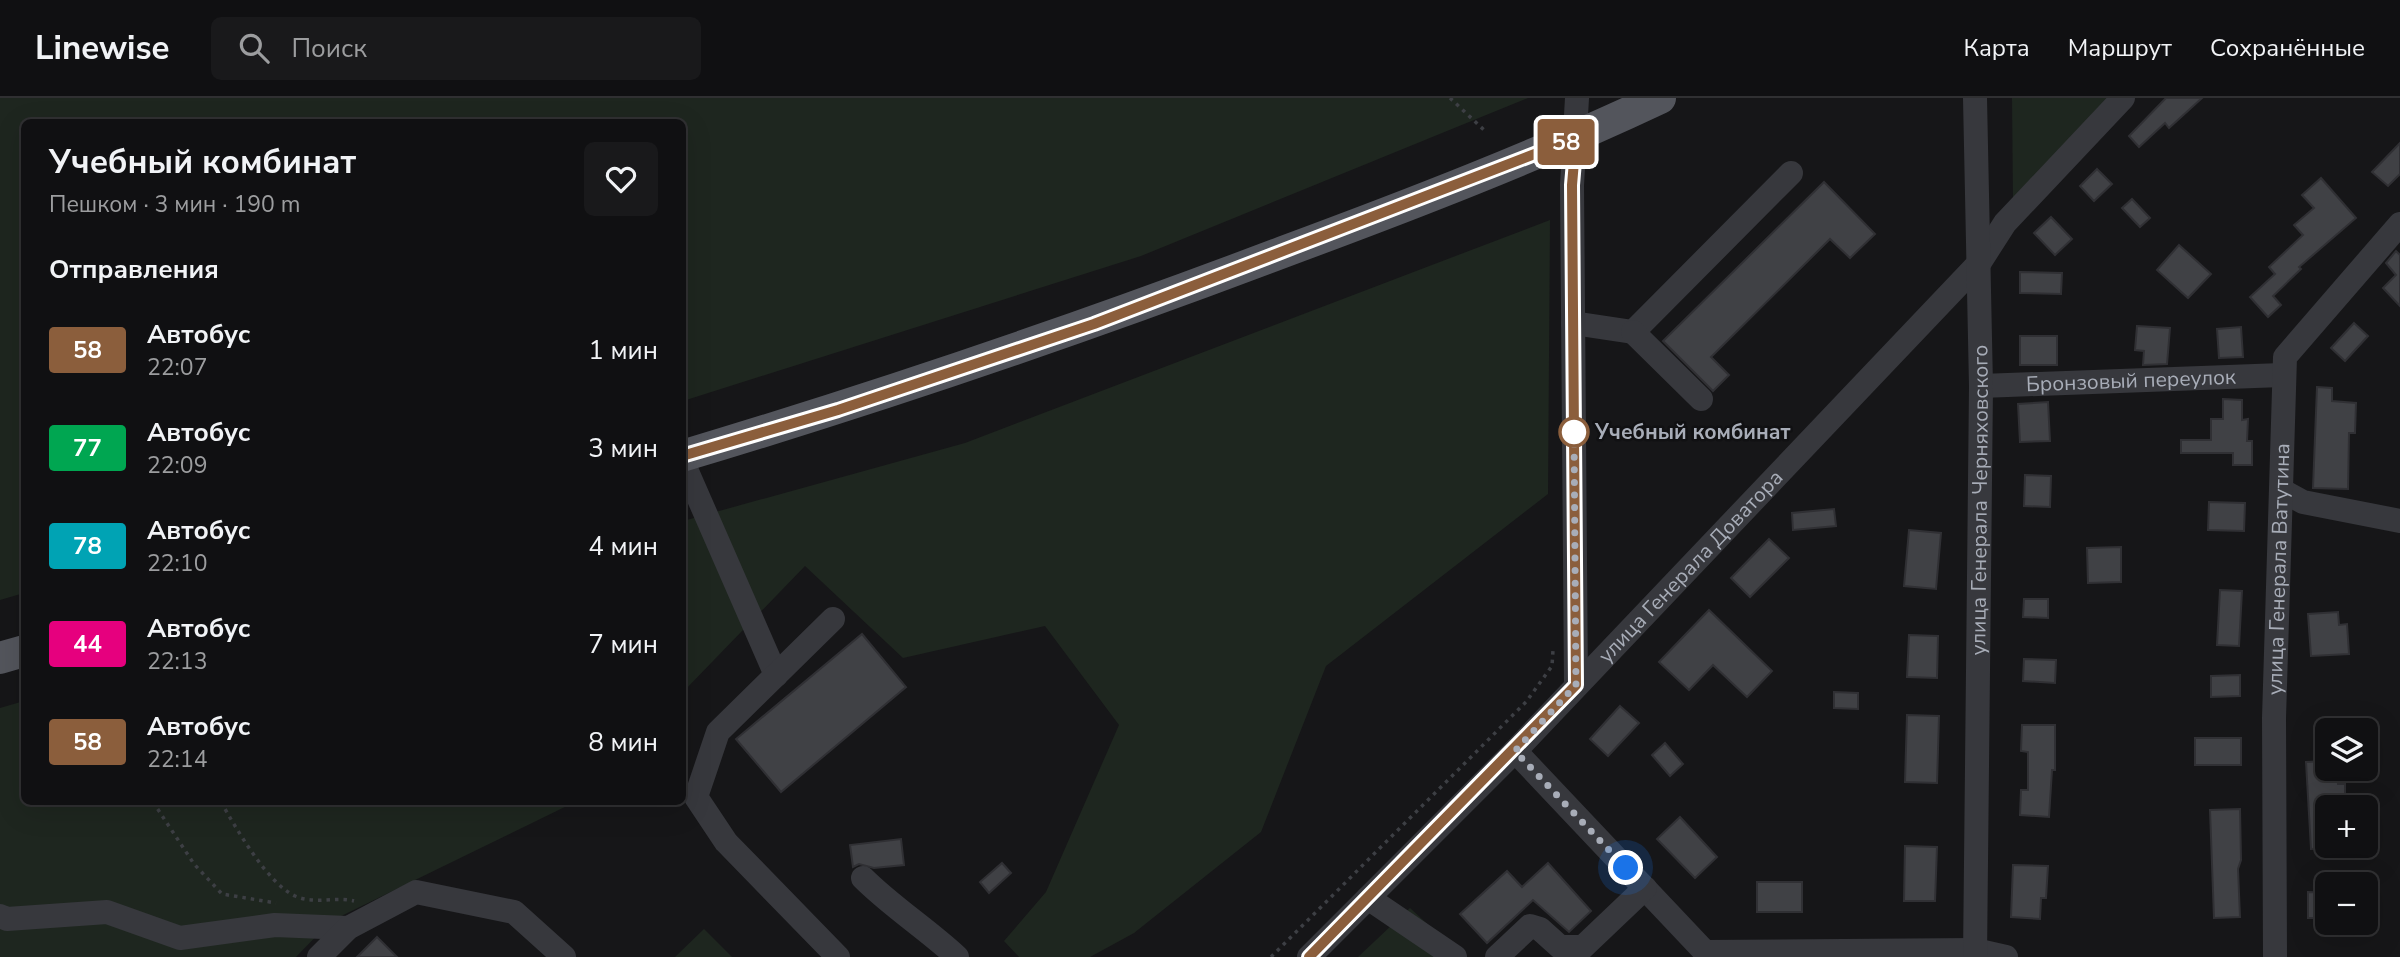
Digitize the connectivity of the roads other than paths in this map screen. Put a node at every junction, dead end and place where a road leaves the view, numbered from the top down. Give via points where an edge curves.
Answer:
1 (1577, 98) edge
2 (1660, 98) edge
3 (1975, 98) edge
4 (2123, 98) edge
5 (1576, 138) junction
6 (1791, 173) dead end
7 (2400, 223) edge
8 (1980, 262) junction
9 (1573, 323) junction
10 (1633, 332) junction
11 (2282, 375) junction
12 (1981, 386) junction
13 (1700, 400) dead end
14 (686, 457) edge
15 (686, 467) edge
16 (2281, 490) junction
17 (2400, 521) edge
18 (833, 619) dead end
19 (21, 652) edge
20 (0, 658) edge
21 (776, 675) junction
22 (1576, 685) junction
23 (1515, 751) junction
24 (863, 878) dead end
25 (1645, 888) junction
26 (1368, 898) junction
27 (0, 916) edge
28 (348, 928) junction
29 (1975, 953) edge
30 (1705, 954) edge
31 (319, 957) edge
32 (564, 957) edge
33 (838, 957) edge
34 (957, 957) edge
35 (1309, 957) edge
36 (1455, 957) edge
37 (1497, 957) edge
38 (2006, 957) edge
39 (2275, 957) edge

1 - 5 street
2 - 5 main road
3 - 8 street, улица Генерала Черняховского
4 - 8 street via 2005,223
5 - 9 street
5 - 14 main road via 1094,324
6 - 10 street
7 - 11 street, улица Генерала Ватутина via 2285,357
8 - 12 street, улица Генерала Черняховского
8 - 22 street, улица Генерала Доватора
9 - 10 street
9 - 22 street
10 - 13 street
11 - 12 street, Бронзовый переулок
11 - 16 street, улица Генерала Ватутина
12 - 29 street, улица Генерала Черняховского
15 - 21 street
16 - 17 street via 2303,502
16 - 39 street, улица Генерала Ватутина via 2274,718
18 - 21 street
19 - 20 main road
21 - 33 street via 718,732 696,797 726,842
22 - 23 street, улица Генерала Доватора
23 - 25 street
23 - 26 street, улица Генерала Доватора
24 - 34 street
25 - 30 street
25 - 37 street via 1583,947 1560,947 1530,926
26 - 35 street, улица Генерала Доватора
26 - 36 street
27 - 28 street via 107,912 180,938 275,925
28 - 31 street
28 - 32 street via 415,892 514,912
29 - 30 street
29 - 38 street

